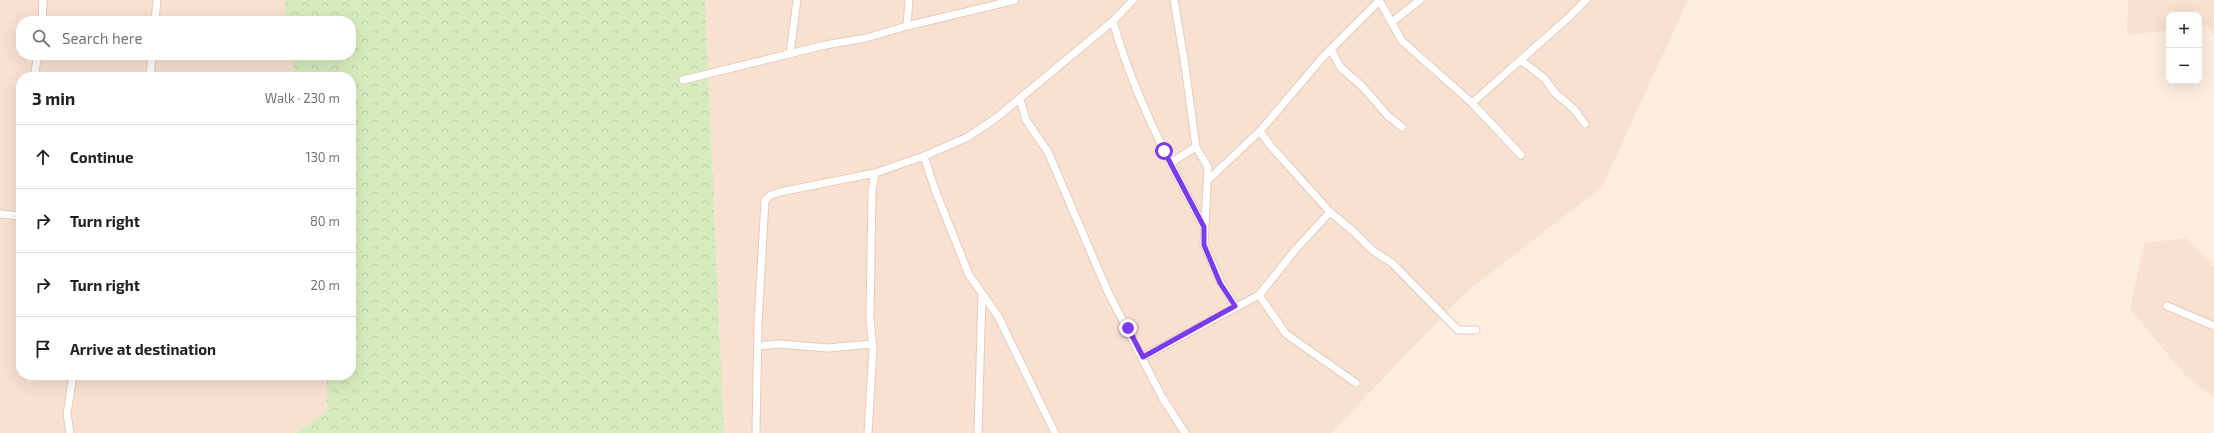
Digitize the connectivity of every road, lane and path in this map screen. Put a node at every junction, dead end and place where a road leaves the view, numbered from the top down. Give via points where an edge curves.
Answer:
1 (43, 0) edge
2 (157, 0) edge
3 (797, 0) edge
4 (909, 0) edge
5 (1015, 0) edge
6 (1133, 0) edge
7 (1174, 0) edge
8 (1379, 0) edge
9 (1420, 0) edge
10 (1586, 0) edge
11 (42, 16) edge
12 (155, 16) edge
13 (1113, 21) junction
14 (1392, 22) junction
15 (907, 26) junction
16 (1331, 50) junction
17 (790, 54) junction
18 (37, 60) edge
19 (152, 60) edge
20 (1520, 60) junction
21 (35, 72) edge
22 (150, 72) edge
23 (683, 80) dead end
24 (1020, 99) junction
25 (1472, 103) junction
26 (1585, 124) dead end
27 (1402, 127) dead end
28 (1260, 131) junction
29 (1196, 147) junction
30 (1521, 154) dead end
31 (924, 156) junction
32 (1170, 163) junction
33 (875, 173) junction
34 (1209, 180) junction
35 (1330, 212) junction
36 (0, 214) edge
37 (16, 216) edge
38 (1204, 227) junction
39 (1259, 294) junction
40 (982, 295) junction
41 (1235, 306) junction
42 (2167, 306) dead end
43 (2214, 326) edge
44 (1476, 330) dead end
45 (872, 344) junction
46 (758, 346) junction
47 (1143, 357) junction
48 (72, 380) edge
49 (1356, 383) dead end
50 (70, 433) edge
51 (756, 433) edge
52 (868, 433) edge
53 (978, 433) edge
54 (1056, 433) edge
55 (1185, 433) edge

1 - 11 street
2 - 12 street
3 - 17 street
4 - 15 street
5 - 15 street
6 - 13 street
7 - 29 street
8 - 14 street
8 - 16 street
9 - 14 street
10 - 20 street
13 - 24 street
13 - 32 street via 1123,58
14 - 25 street via 1405,44
15 - 17 street via 866,38
16 - 27 street via 1341,68
16 - 28 street
17 - 23 street
18 - 21 street
19 - 22 street
20 - 25 street
20 - 26 street via 1546,79 1555,93 1574,109
24 - 31 street via 968,137
24 - 47 street via 1026,120 1048,152 1107,290
25 - 30 street
28 - 34 street
28 - 35 street
29 - 32 street
29 - 34 street via 1208,167
31 - 33 street
31 - 40 street via 966,269
32 - 38 street
33 - 45 street via 872,190
33 - 46 street via 771,195 765,200
34 - 38 street
35 - 39 street via 1296,248
35 - 44 street via 1372,250 1392,263 1458,330
36 - 37 street
38 - 41 street via 1204,245 1220,283
39 - 41 street
39 - 49 street via 1286,334
40 - 53 street
40 - 54 street via 998,316
41 - 47 street
42 - 43 street
45 - 46 street via 828,348 779,344
45 - 52 street
46 - 51 street
47 - 55 street via 1162,397
48 - 50 street via 67,414

